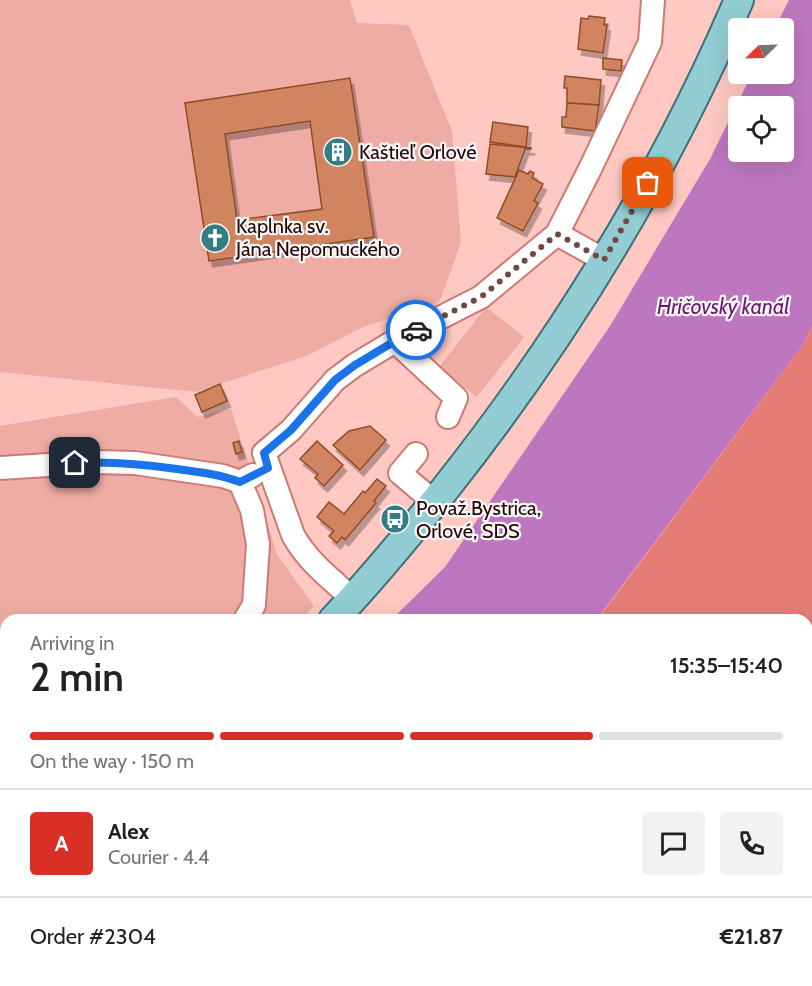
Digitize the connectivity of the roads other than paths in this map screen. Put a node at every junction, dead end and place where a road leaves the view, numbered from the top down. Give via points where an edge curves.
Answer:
1 (653, 0) edge
2 (739, 0) edge
3 (557, 234) junction
4 (604, 260) junction
5 (395, 341) junction
6 (448, 417) dead end
7 (416, 454) dead end
8 (0, 468) edge
9 (268, 468) junction
10 (240, 482) junction
11 (434, 502) junction
12 (353, 599) junction
13 (249, 614) edge
14 (339, 614) edge

1 - 3 street via 650,42
2 - 4 main road via 681,125
3 - 4 street
3 - 5 street via 481,297
4 - 11 main road via 538,363
5 - 6 street via 456,398
5 - 9 street via 335,380 291,430 264,453
7 - 11 street via 400,473
8 - 10 street via 135,463
9 - 10 street
9 - 12 street via 299,546
10 - 13 street via 252,510 258,544 254,605
11 - 12 main road
12 - 14 main road

